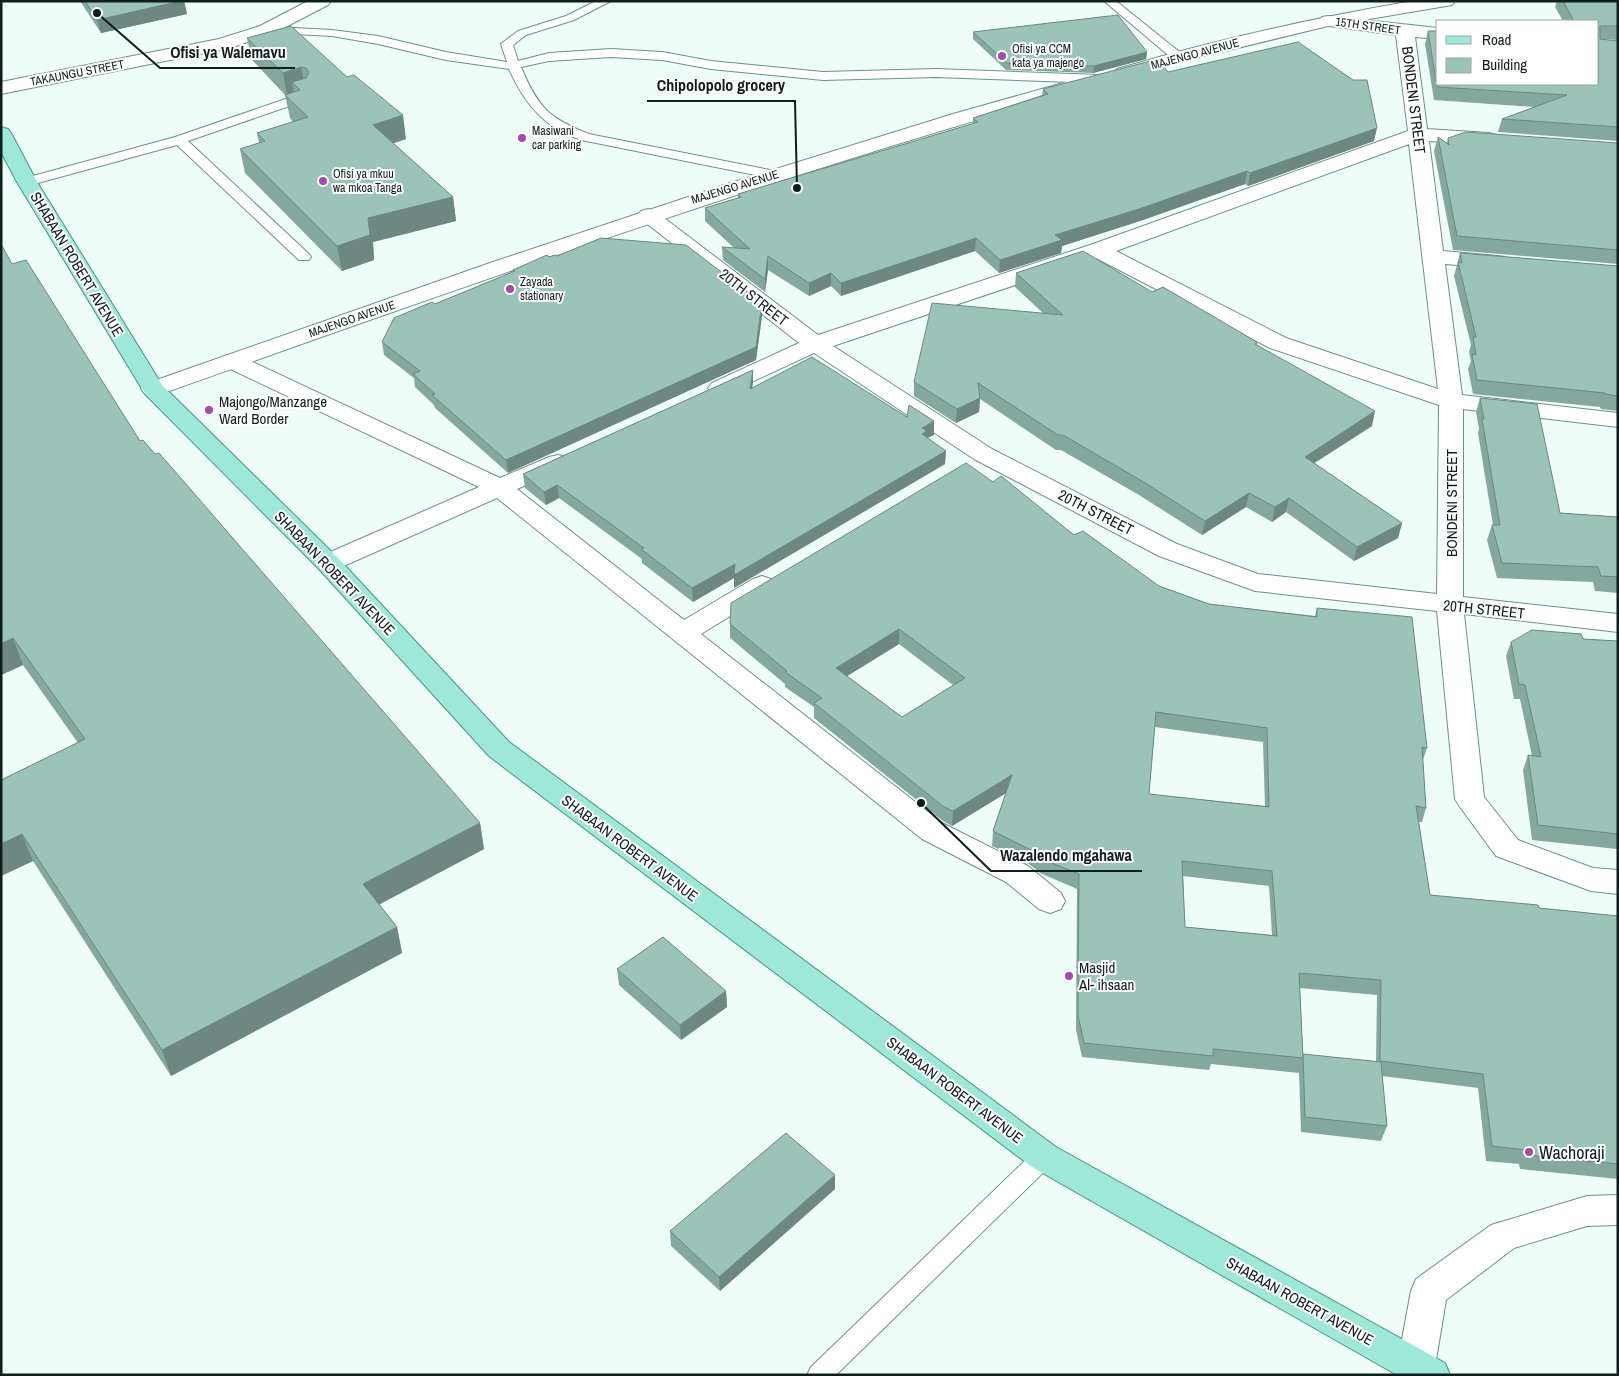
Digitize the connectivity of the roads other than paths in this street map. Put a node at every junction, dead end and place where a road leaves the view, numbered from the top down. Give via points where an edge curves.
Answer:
1 (322, 1) edge
2 (606, 1) edge
3 (1109, 1) edge
4 (1446, 1) edge
5 (1328, 21) junction
6 (266, 30) junction
7 (1405, 31) junction
8 (1436, 34) edge
9 (1178, 57) junction
10 (512, 66) junction
11 (1100, 79) junction
12 (1, 88) edge
13 (306, 96) edge
14 (1, 133) edge
15 (1418, 134) junction
16 (179, 140) junction
17 (1504, 140) edge
18 (775, 175) junction
19 (27, 182) junction
20 (648, 215) junction
21 (1098, 250) junction
22 (304, 257) dead end
23 (1434, 257) junction
24 (1521, 264) edge
25 (815, 344) junction
26 (232, 361) junction
27 (153, 389) junction
28 (698, 398) edge
29 (1451, 401) junction
30 (1618, 420) edge
31 (983, 454) junction
32 (572, 455) edge
33 (957, 469) edge
34 (500, 488) junction
35 (328, 564) junction
36 (779, 575) edge
37 (1450, 605) junction
38 (1618, 624) edge
39 (683, 633) junction
40 (1618, 882) edge
41 (1050, 901) dead end
42 (1044, 1157) junction
43 (1618, 1210) edge
44 (1424, 1370) edge
45 (819, 1375) edge

1 - 6 street, TAKAUNGU STREET
2 - 10 lane via 570,18 522,33 507,44
3 - 9 lane
4 - 5 street, MAJENGO AVENUE
5 - 7 street, 15TH STREET
5 - 9 street, MAJENGO AVENUE
6 - 10 lane via 332,33
6 - 12 street, TAKAUNGU STREET via 223,44
7 - 8 street, 15TH STREET
7 - 15 street, BONDENI STREET
9 - 11 street, MAJENGO AVENUE
10 - 11 lane via 549,57 611,53 662,56 711,65 823,76 936,72
10 - 18 lane via 524,89 556,125 586,137
11 - 18 street, MAJENGO AVENUE via 961,116
13 - 16 lane
14 - 19 main road, SHABAAN ROBERT AVENUE
15 - 17 street
15 - 21 street
15 - 23 street, BONDENI STREET
16 - 19 lane
16 - 22 lane
18 - 20 street, MAJENGO AVENUE
19 - 27 main road, SHABAAN ROBERT AVENUE
20 - 25 street, 20TH STREET
20 - 26 street, MAJENGO AVENUE
21 - 25 street
21 - 29 street via 1278,343
23 - 24 street
23 - 29 street, BONDENI STREET
25 - 28 street
25 - 31 street, 20TH STREET
26 - 27 street, MAJENGO AVENUE
26 - 34 street
27 - 35 main road, SHABAAN ROBERT AVENUE
29 - 30 street
29 - 37 street, BONDENI STREET
31 - 33 street
31 - 37 street, 20TH STREET via 1168,550 1255,582
32 - 34 street
34 - 35 street
34 - 39 street
35 - 42 main road, SHABAAN ROBERT AVENUE via 499,749
36 - 39 street
37 - 38 street, 20TH STREET
37 - 40 street, BONDENI STREET via 1470,799 1507,848 1591,879
39 - 41 street via 932,831 1017,874
42 - 44 main road, SHABAAN ROBERT AVENUE
42 - 45 lane
43 - 44 street via 1586,1211 1503,1236 1429,1291

